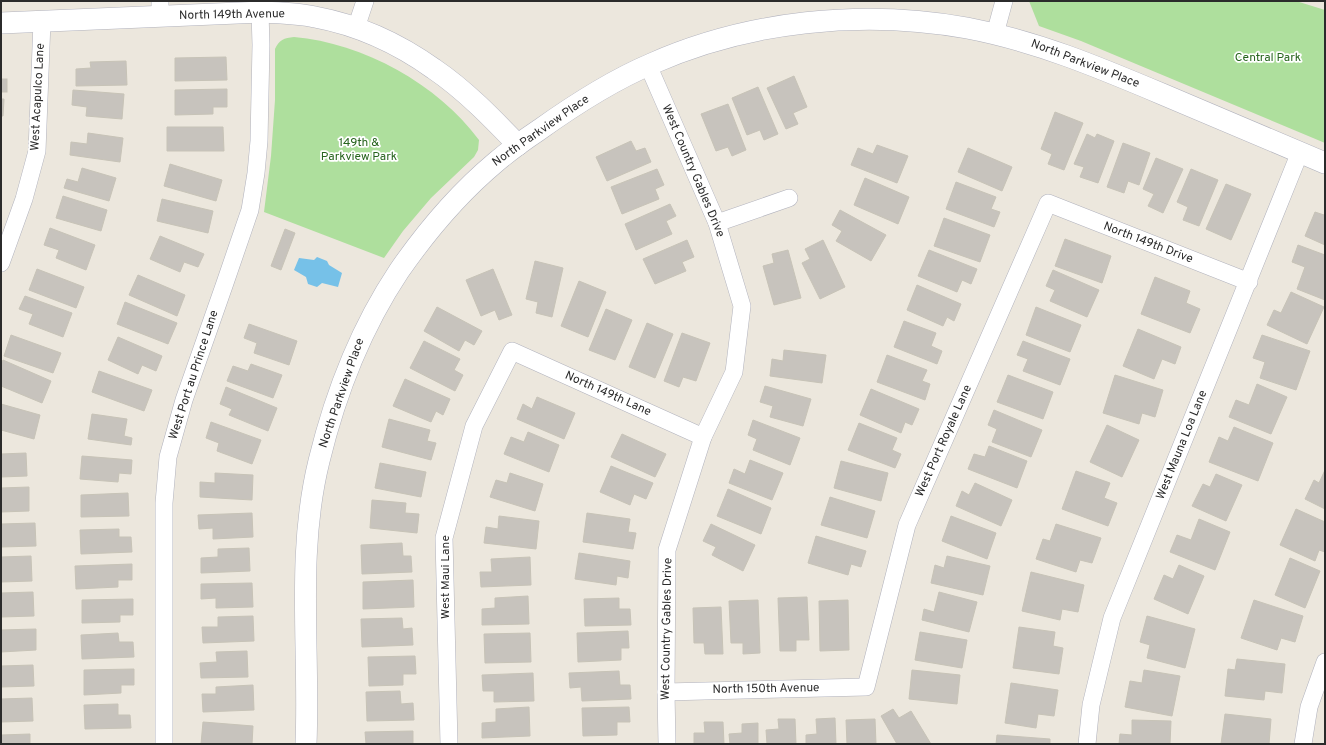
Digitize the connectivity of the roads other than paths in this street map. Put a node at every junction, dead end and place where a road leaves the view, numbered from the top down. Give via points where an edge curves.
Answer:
1 (365, 1) edge
2 (1004, 1) edge
3 (160, 9) edge
4 (260, 12) junction
5 (42, 21) junction
6 (1, 23) edge
7 (356, 28) junction
8 (995, 34) junction
9 (648, 65) junction
10 (518, 145) junction
11 (1300, 152) junction
12 (1325, 163) edge
13 (789, 198) dead end
14 (1048, 204) joint
15 (717, 223) junction
16 (1, 263) edge
17 (1248, 282) junction
18 (512, 351) joint
19 (703, 436) junction
20 (1325, 662) edge
21 (866, 687) joint
22 (666, 692) junction
23 (164, 744) edge
24 (306, 744) edge
25 (448, 744) edge
26 (667, 744) edge
27 (1087, 744) edge
28 (1303, 744) edge

1 - 7 street
2 - 8 street
3 - 4 street, North 149th Avenue
3 - 5 street, North 149th Avenue
4 - 7 street, North 149th Avenue via 316,17
4 - 23 street, West Port au Prince Lane via 259,141 250,210 184,400 168,457 164,503
5 - 6 street, North 149th Avenue
5 - 16 street, West Acapulco Lane via 37,151 24,199
7 - 10 street, North 149th Avenue via 412,54 436,70
8 - 9 street, North Parkview Place via 919,22 820,22 774,27 732,36
8 - 11 street, North Parkview Place via 1079,59
9 - 10 street, North Parkview Place via 575,104
9 - 15 street, West Country Gables Drive
10 - 24 street, North Parkview Place via 494,164 443,215 398,272 362,335 330,418 312,494 306,552
11 - 12 street, North Parkview Place
11 - 17 street, West Mauna Loa Lane
13 - 15 street
14 - 17 street, North 149th Drive
14 - 21 street, West Port Royale Lane via 907,525
15 - 19 street, West Country Gables Drive via 742,306 734,372
17 - 27 street, West Mauna Loa Lane via 1112,618 1091,705
18 - 19 street, North 149th Lane
18 - 25 street, West Maui Lane via 474,426 444,538
19 - 22 street, West Country Gables Drive via 668,550
20 - 28 street via 1309,707
21 - 22 street, North 150th Avenue
22 - 26 street, West Country Gables Drive

